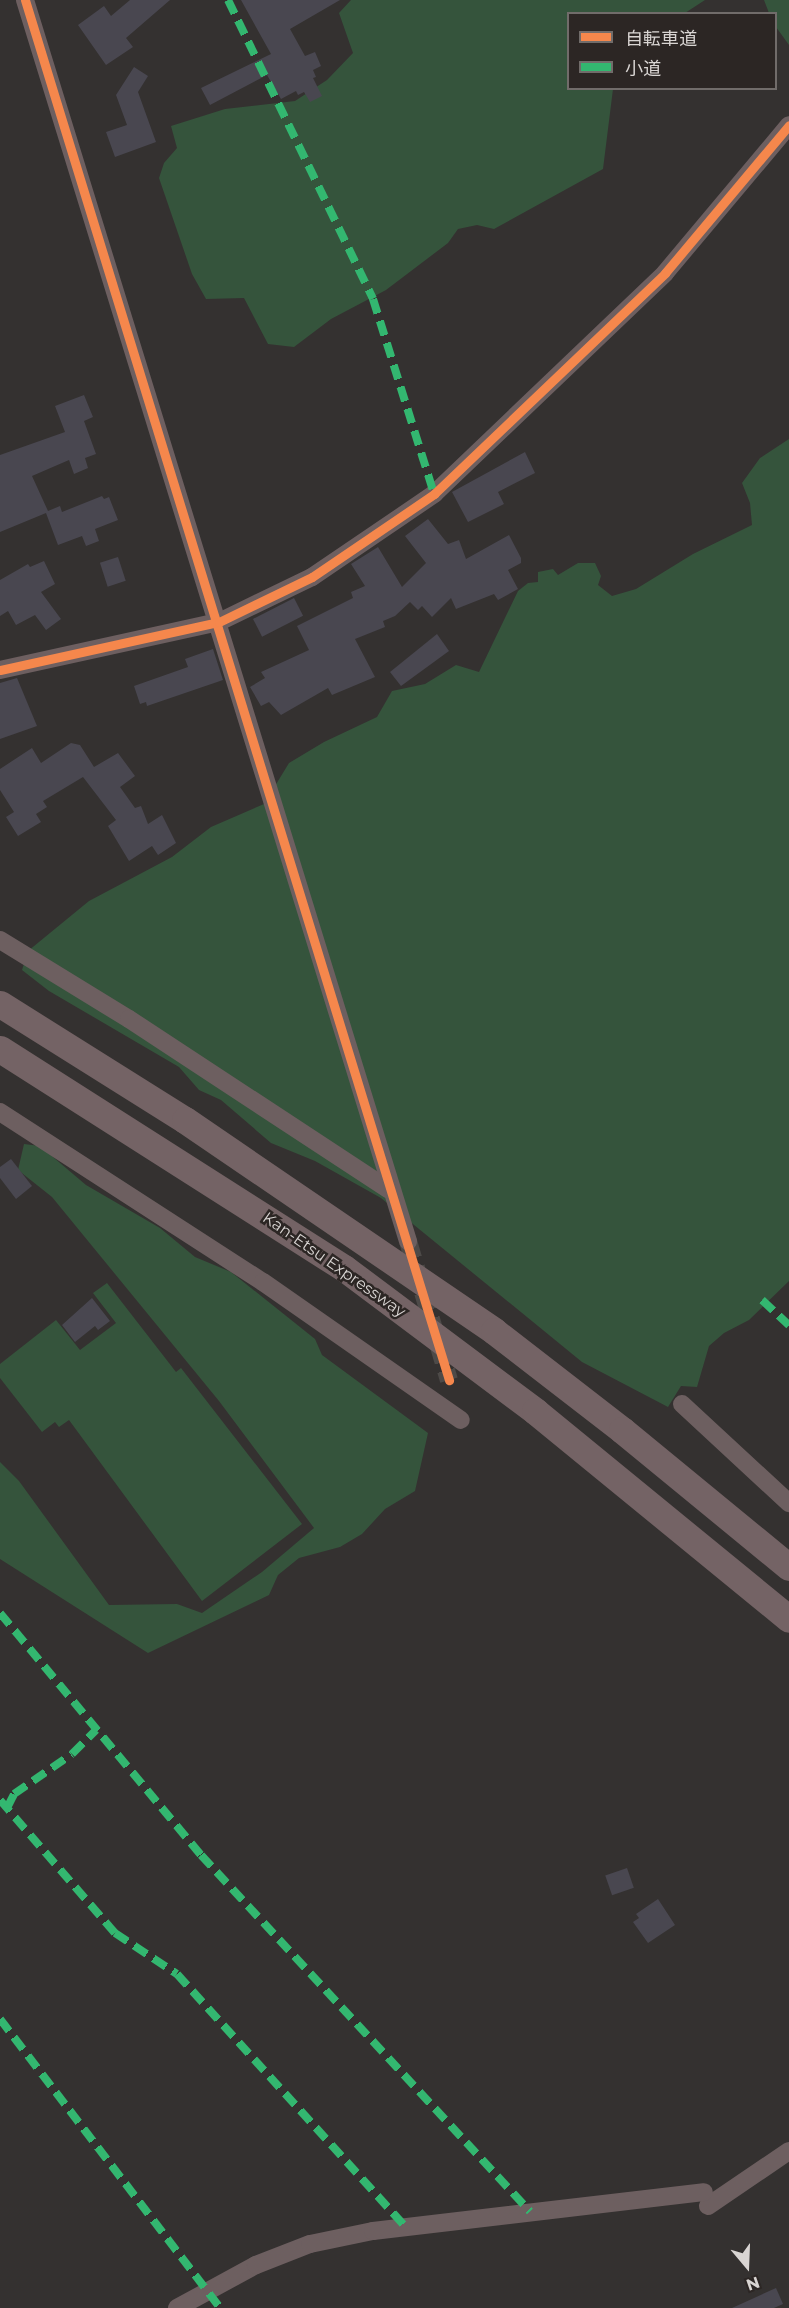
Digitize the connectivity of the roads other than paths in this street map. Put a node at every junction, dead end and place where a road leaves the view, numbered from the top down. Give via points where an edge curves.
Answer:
1 (30, 2) edge
2 (789, 125) edge
3 (219, 622) junction
4 (0, 670) edge
5 (0, 940) edge
6 (0, 1004) edge
7 (0, 1049) edge
8 (0, 1112) edge
9 (389, 1190) junction
10 (408, 1241) tunnel mouth
11 (682, 1404) dead end
12 (461, 1420) dead end
13 (789, 1503) edge
14 (789, 1567) edge
15 (789, 1619) edge
16 (789, 2151) edge
17 (177, 2308) edge

1 - 3 street
2 - 3 street via 665,273 434,494 312,577
3 - 4 street
3 - 9 street
5 - 9 street via 138,1025
6 - 14 highway via 185,1120 485,1325 622,1430
7 - 15 highway, Kan-Etsu Expressway via 344,1268 535,1411
8 - 12 street via 245,1270
9 - 10 street
11 - 13 street
16 - 17 street via 706,2199 373,2231 310,2244 256,2265

